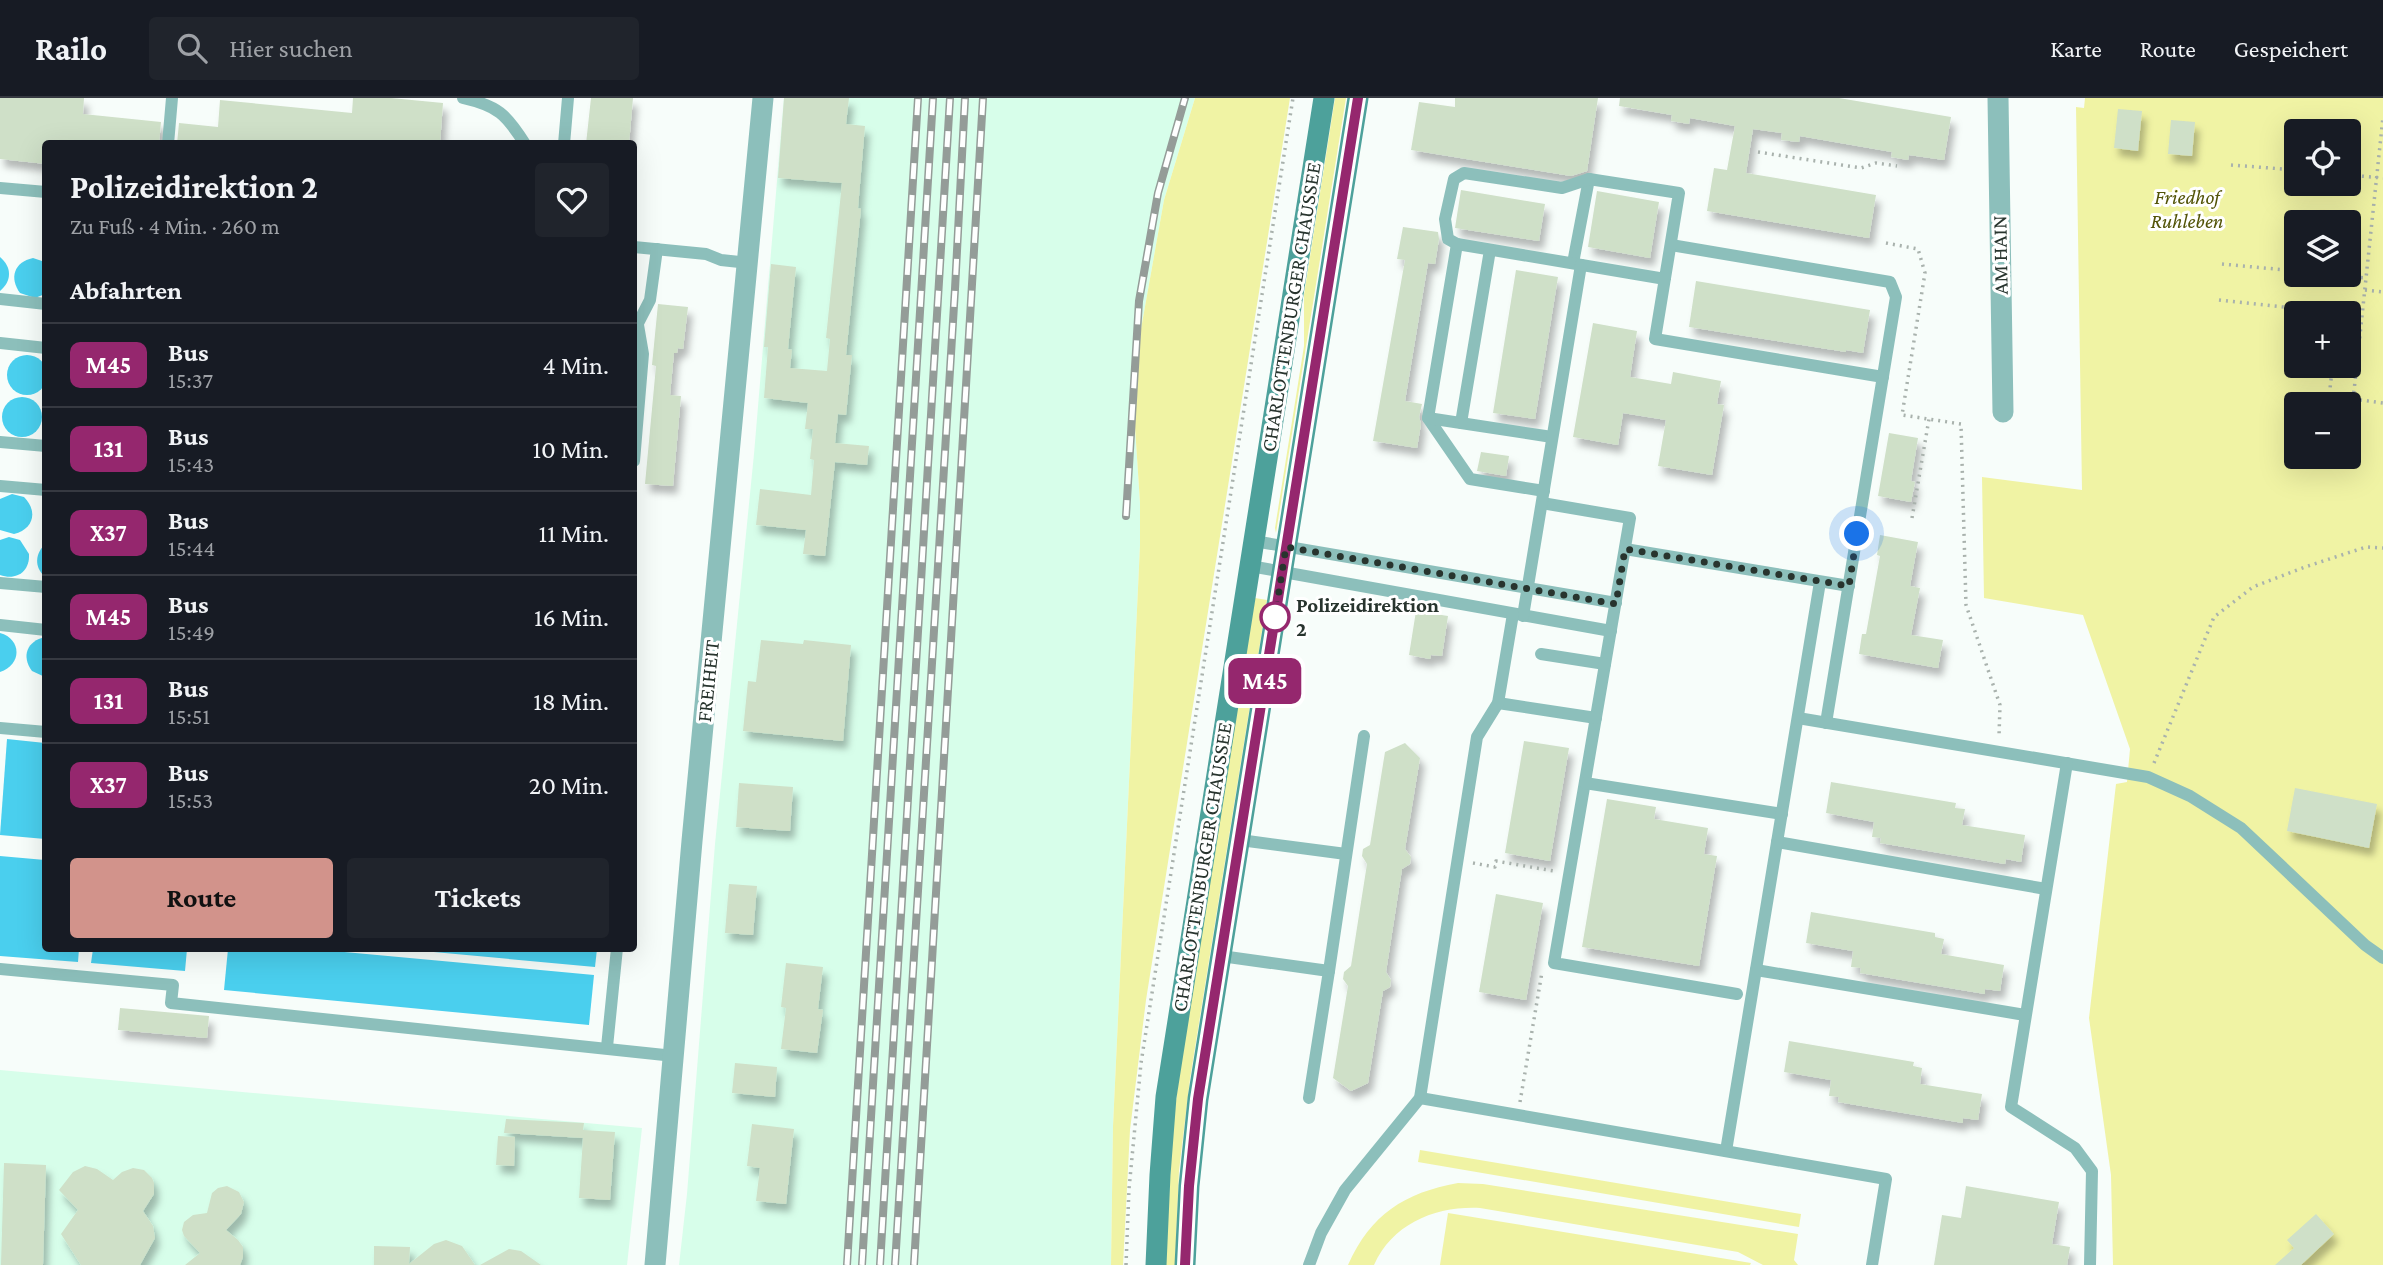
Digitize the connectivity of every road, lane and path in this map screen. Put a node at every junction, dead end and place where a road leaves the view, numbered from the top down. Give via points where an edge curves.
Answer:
1 (172, 98) edge
2 (463, 98) edge
3 (568, 98) edge
4 (763, 98) edge
5 (1293, 98) edge
6 (1324, 98) edge
7 (1358, 98) edge
8 (1998, 98) edge
9 (2383, 117) edge
10 (168, 140) edge
11 (522, 140) edge
12 (564, 140) edge
13 (1758, 152) dead end
14 (2231, 164) dead end
15 (1897, 166) dead end
16 (2284, 169) edge
17 (2361, 176) edge
18 (2376, 178) junction
19 (2383, 178) edge
20 (1588, 179) junction
21 (0, 188) edge
22 (42, 192) edge
23 (1886, 243) dead end
24 (1457, 244) junction
25 (1671, 245) junction
26 (637, 247) edge
27 (657, 249) junction
28 (1490, 250) junction
29 (749, 263) junction
30 (1577, 264) junction
31 (2222, 264) dead end
32 (2284, 270) edge
33 (2361, 278) edge
34 (2366, 278) junction
35 (1665, 279) junction
36 (2365, 290) junction
37 (2383, 292) edge
38 (0, 299) edge
39 (2218, 300) dead end
40 (42, 304) edge
41 (2284, 307) edge
42 (637, 326) edge
43 (2361, 327) edge
44 (637, 332) edge
45 (0, 344) edge
46 (42, 348) edge
47 (1883, 377) junction
48 (2361, 400) edge
49 (2383, 403) edge
50 (2003, 412) dead end
51 (1429, 418) junction
52 (1929, 419) junction
53 (1461, 423) junction
54 (637, 425) edge
55 (1552, 437) junction
56 (0, 442) edge
57 (42, 446) edge
58 (0, 486) edge
59 (42, 490) edge
60 (1543, 497) junction
61 (1912, 518) dead end
62 (1254, 541) junction
63 (1286, 547) junction
64 (2383, 548) edge
65 (1625, 549) junction
66 (1250, 566) junction
67 (1282, 573) junction
68 (1820, 582) junction
69 (0, 583) edge
70 (1849, 586) junction
71 (42, 587) edge
72 (1528, 588) junction
73 (1616, 604) junction
74 (1518, 615) junction
75 (0, 625) edge
76 (42, 630) edge
77 (1611, 631) junction
78 (1541, 654) dead end
79 (1605, 664) junction
80 (1498, 702) junction
81 (1596, 718) junction
82 (1798, 718) junction
83 (1826, 723) junction
84 (0, 728) edge
85 (42, 732) edge
86 (1364, 736) dead end
87 (1999, 752) junction
88 (2067, 763) junction
89 (2148, 777) junction
90 (1585, 783) junction
91 (1782, 814) junction
92 (1240, 840) junction
93 (1777, 842) junction
94 (1346, 854) junction
95 (1457, 860) junction
96 (1570, 874) junction
97 (2046, 889) junction
98 (617, 952) edge
99 (1221, 956) junction
100 (2383, 958) edge
101 (1554, 963) junction
102 (0, 969) edge
103 (1756, 970) junction
104 (1329, 971) junction
105 (1737, 994) dead end
106 (2025, 1015) junction
107 (607, 1047) junction
108 (674, 1056) junction
109 (1309, 1098) dead end
110 (1420, 1098) junction
111 (1518, 1115) junction
112 (1726, 1151) junction
113 (654, 1265) edge
114 (1126, 1265) edge
115 (1156, 1265) edge
116 (1185, 1265) edge
117 (1309, 1265) edge
118 (1871, 1265) edge
119 (2090, 1265) edge

1 - 10 lane
2 - 11 lane via 504,113
3 - 12 lane
4 - 29 street, FREIHEIT
5 - 114 path via 1143,1049
6 - 62 main road, CHARLOTTENBURGER CHAUSSEE
7 - 63 main road, CHARLOTTENBURGER CHAUSSEE
8 - 50 street, AM HAIN
9 - 18 path
13 - 15 path via 1861,168 1875,163
14 - 16 path
17 - 18 path
18 - 19 path
18 - 34 path
20 - 24 lane via 1562,188 1458,175 1445,219 1448,239
20 - 25 lane via 1679,193
20 - 30 lane
21 - 22 lane
23 - 52 path via 1918,249 1925,273 1902,415
24 - 28 lane
24 - 51 lane
25 - 35 lane
25 - 47 lane via 1890,282 1896,297
26 - 27 lane
27 - 29 lane
27 - 42 lane via 650,300
28 - 30 lane
28 - 53 lane
29 - 108 street, FREIHEIT
30 - 35 lane
30 - 55 lane
31 - 32 path
33 - 34 path
34 - 36 path
35 - 47 lane via 1655,339
36 - 37 path
36 - 43 path
38 - 40 lane
39 - 41 path
44 - 54 lane via 643,354
45 - 46 lane
47 - 70 lane
48 - 49 path
51 - 53 lane
51 - 60 lane via 1470,479
52 - 61 path
52 - 87 path via 1961,424 1966,606 2000,705
53 - 55 lane
55 - 60 lane
56 - 57 lane
58 - 59 lane
60 - 65 lane via 1630,518
60 - 72 lane
62 - 63 lane
62 - 66 main road, CHARLOTTENBURGER CHAUSSEE
63 - 67 main road, CHARLOTTENBURGER CHAUSSEE
63 - 72 lane
64 - 89 path via 2366,547 2253,587 2214,617
65 - 68 lane
65 - 73 lane
66 - 67 lane
66 - 115 main road, CHARLOTTENBURGER CHAUSSEE via 1167,1097
67 - 74 lane
67 - 92 main road, CHARLOTTENBURGER CHAUSSEE
68 - 70 lane
68 - 82 lane
69 - 71 lane
70 - 83 lane
72 - 73 lane
72 - 74 lane
73 - 77 lane
74 - 77 lane
74 - 80 lane
75 - 76 lane
77 - 79 lane
78 - 79 lane
79 - 81 lane
80 - 81 lane
80 - 95 lane via 1477,737
81 - 90 lane
82 - 83 lane
82 - 91 lane
83 - 87 lane
84 - 85 lane
86 - 94 lane
87 - 88 lane
88 - 89 lane
88 - 97 lane
89 - 100 lane via 2190,796 2241,828
90 - 91 lane
90 - 96 lane
91 - 93 lane
92 - 94 lane
92 - 99 main road, CHARLOTTENBURGER CHAUSSEE
93 - 97 lane
93 - 103 lane
94 - 104 lane
95 - 96 path via 1495,867 1496,861
95 - 110 lane
96 - 101 lane
97 - 106 lane
98 - 107 lane
99 - 104 lane
99 - 116 main road, CHARLOTTENBURGER CHAUSSEE via 1198,1099
101 - 105 lane
101 - 111 path via 1542,970
102 - 107 lane via 173,985 171,1003
103 - 106 lane
103 - 112 lane
104 - 109 lane
106 - 119 lane via 2011,1107 2075,1148 2092,1171
107 - 108 lane
108 - 113 street, FREIHEIT
110 - 111 lane
110 - 117 lane via 1345,1190
111 - 112 lane
112 - 118 lane via 1886,1179

